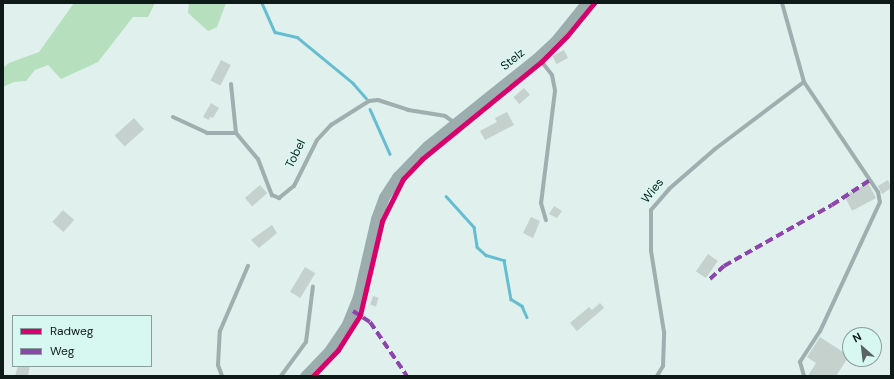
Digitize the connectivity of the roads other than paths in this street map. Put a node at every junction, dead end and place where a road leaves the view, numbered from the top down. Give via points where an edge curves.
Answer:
1 (586, 3) edge
2 (782, 3) edge
3 (538, 57) junction
4 (804, 82) junction
5 (231, 84) dead end
6 (173, 117) dead end
7 (455, 123) junction
8 (236, 134) junction
9 (546, 220) dead end
10 (248, 266) dead end
11 (312, 286) dead end
12 (222, 376) edge
13 (281, 376) edge
14 (305, 376) edge
15 (657, 376) edge
16 (804, 376) edge

1 - 3 main road via 557,39
2 - 4 lane
3 - 7 main road, Stelz
3 - 9 lane, Stelz via 552,75 555,91 541,203
4 - 15 lane, Wies via 715,149 669,190 651,210 651,251 664,332 663,366
4 - 16 lane via 878,192 880,202 820,331 800,362
5 - 8 lane
6 - 8 lane via 207,133
7 - 8 lane, Tobel via 445,116 408,110 378,100 369,101 331,125 317,140 294,186 279,198 272,195 258,159
7 - 14 main road, Stelz via 411,162 390,187 373,228 358,297 347,324 329,351
10 - 12 lane via 220,331 218,365
11 - 13 lane via 306,342

